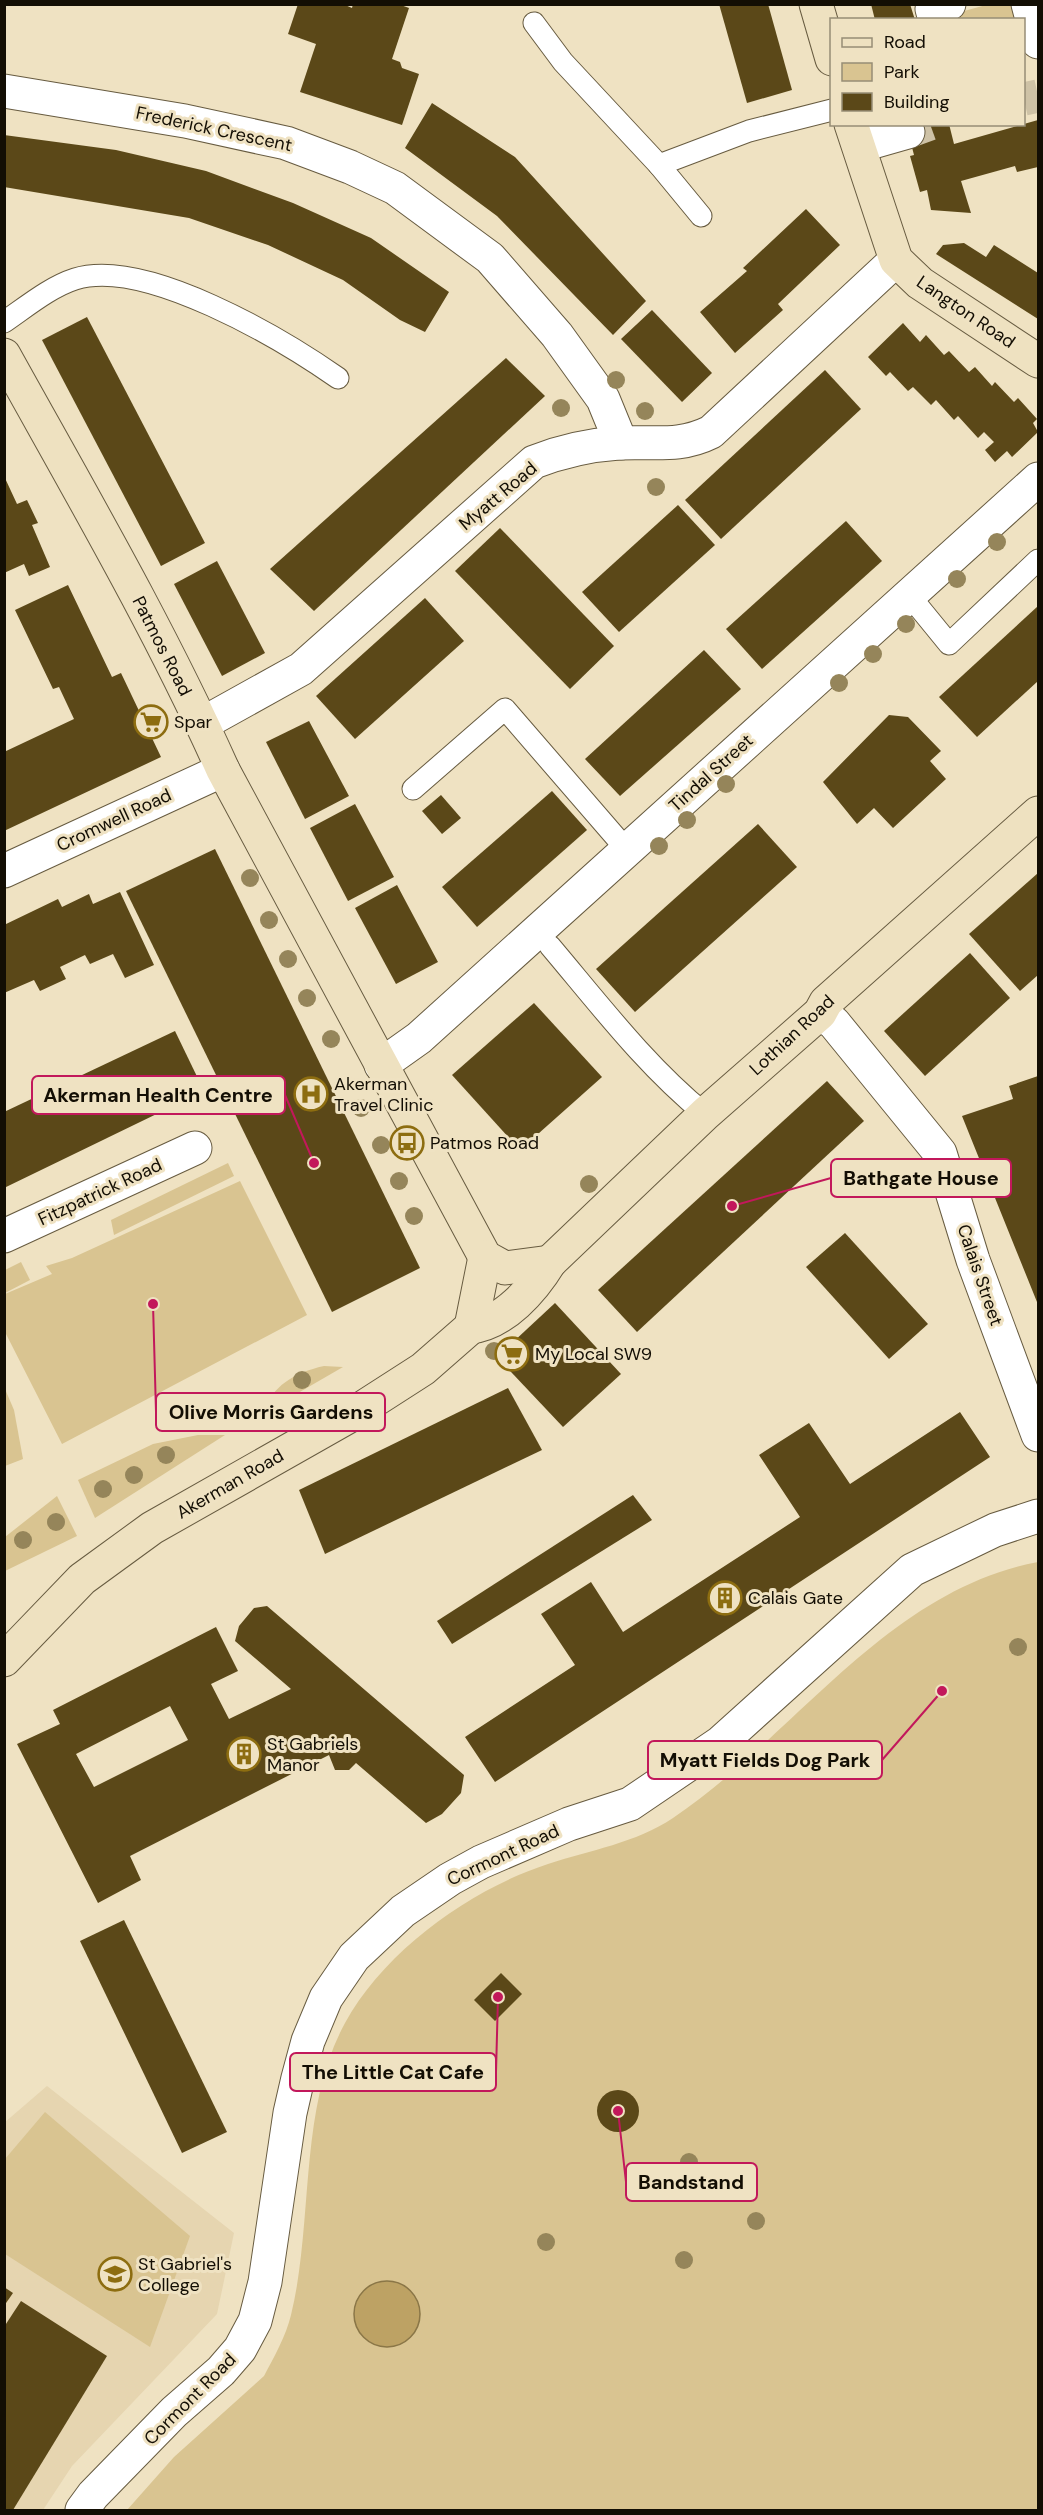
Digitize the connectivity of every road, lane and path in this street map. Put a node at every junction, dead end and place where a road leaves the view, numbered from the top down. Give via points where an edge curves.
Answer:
1 (816, 4) edge
2 (949, 4) edge
3 (1028, 4) edge
4 (934, 18) edge
5 (534, 23) dead end
6 (1038, 42) edge
7 (830, 55) edge
8 (4, 91) edge
9 (830, 110) edge
10 (908, 132) tunnel mouth
11 (855, 135) edge
12 (659, 165) junction
13 (701, 216) dead end
14 (896, 260) junction
15 (4, 322) edge
16 (4, 355) edge
17 (1038, 361) edge
18 (338, 378) dead end
19 (621, 443) junction
20 (1038, 479) edge
21 (1038, 560) edge
22 (909, 596) junction
23 (202, 724) junction
24 (223, 770) junction
25 (412, 789) dead end
26 (1038, 813) edge
27 (626, 849) junction
28 (4, 871) edge
29 (550, 946) dead end
30 (819, 1013) junction
31 (381, 1065) junction
32 (705, 1114) junction
33 (195, 1148) dead end
34 (4, 1236) edge
35 (485, 1257) junction
36 (550, 1262) junction
37 (471, 1327) junction
38 (1038, 1436) edge
39 (1038, 1516) edge
40 (4, 1660) edge
41 (82, 2511) edge

1 - 7 street
2 - 4 street via 932,9
3 - 6 street
5 - 12 lane via 563,62
8 - 19 street, Frederick Crescent via 185,121 286,143 394,188 490,258 570,353 603,399
9 - 12 lane via 749,131
10 - 11 street
11 - 14 street, Langton Road
12 - 13 lane
14 - 17 street, Langton Road via 920,283
14 - 19 street, Myatt Road via 711,432 691,442
15 - 18 lane via 76,278 153,282 235,316 294,347
16 - 23 street, Patmos Road via 110,544
19 - 23 street, Myatt Road via 575,447 534,462 301,669
20 - 22 street, Tindal Street
21 - 22 lane via 949,644
22 - 27 street, Tindal Street
23 - 24 street, Patmos Road
24 - 28 street, Cromwell Road
24 - 31 street, Patmos Road
25 - 27 lane via 505,709
26 - 30 street, Lothian Road via 826,1002
27 - 31 street, Tindal Street via 419,1038
29 - 32 lane via 639,1050
30 - 32 street, Lothian Road
30 - 38 street, Calais Street via 834,1023 940,1153 973,1260
31 - 35 street, Patmos Road
32 - 36 street, Lothian Road
33 - 34 street, Fitzpatrick Road
35 - 36 street via 506,1268
35 - 37 street
36 - 37 street, Lothian Road via 511,1308 488,1325
37 - 40 street, Akerman Road via 423,1369 362,1409 152,1528 82,1579
39 - 41 street, Cormont Road via 995,1530 912,1570 720,1743 630,1804 569,1824 450,1879 403,1911 354,1957 326,1998 300,2069 255,2321 240,2349 221,2371 174,2412

